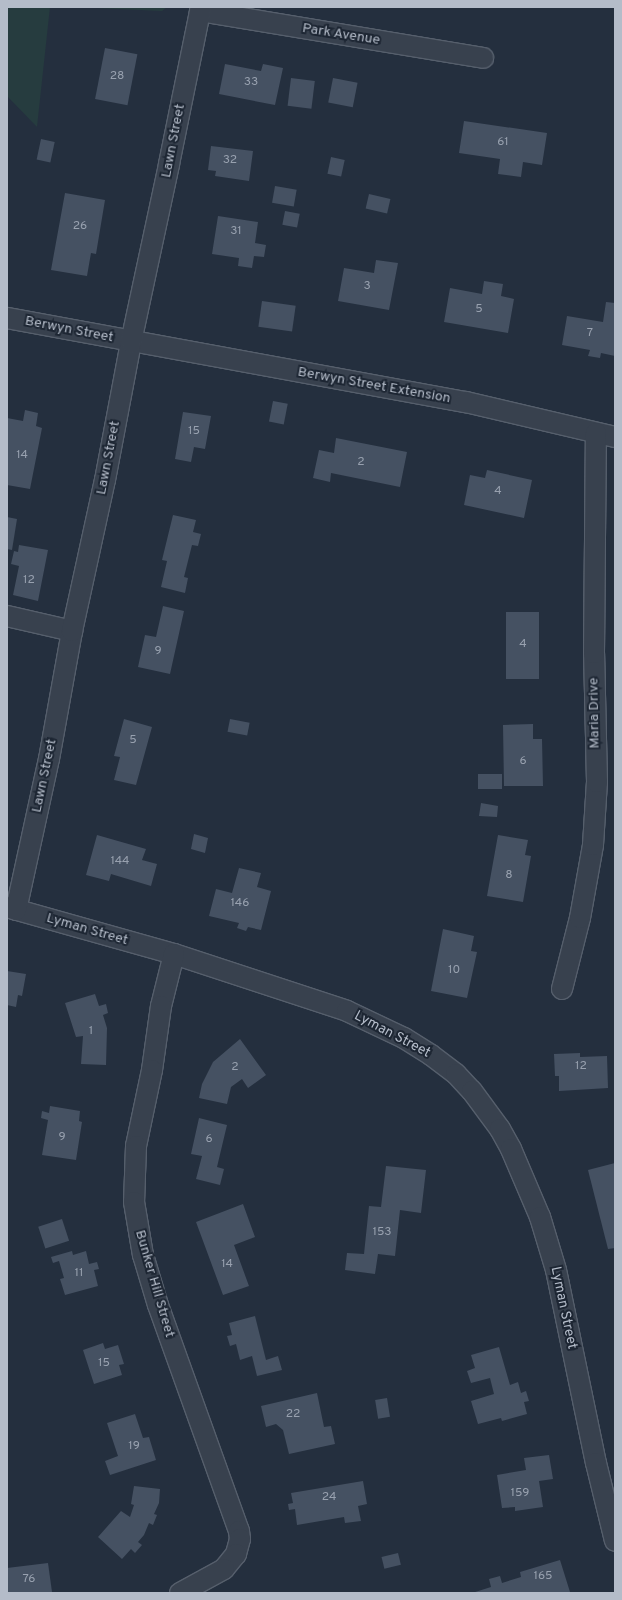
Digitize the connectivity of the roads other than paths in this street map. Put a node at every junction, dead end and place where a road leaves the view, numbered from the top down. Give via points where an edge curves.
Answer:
1 (200, 9) edge
2 (483, 58) dead end
3 (7, 318) edge
4 (131, 342) junction
5 (606, 435) edge
6 (7, 616) edge
7 (72, 630) junction
8 (12, 909) edge
9 (174, 954) junction
10 (562, 989) dead end
11 (615, 1541) edge
12 (180, 1593) edge

1 - 2 street, Park Avenue
1 - 4 street, Lawn Street via 170,164
3 - 4 street, Berwyn Street
4 - 5 street, Berwyn Street Extension via 466,402
4 - 7 street, Lawn Street via 105,480
5 - 10 street, Maria Drive via 594,653 596,782 593,845 580,918
6 - 7 street
7 - 8 street, Lawn Street via 49,759
8 - 9 street, Lyman Street
9 - 11 street, Lyman Street via 290,991 375,1023 431,1055 456,1074 472,1091 500,1129 511,1149 540,1216 556,1270
9 - 12 street, Bunker Hill Street via 161,1006 152,1070 136,1146 134,1202 143,1255 158,1305 239,1530 240,1539 234,1557 224,1568

